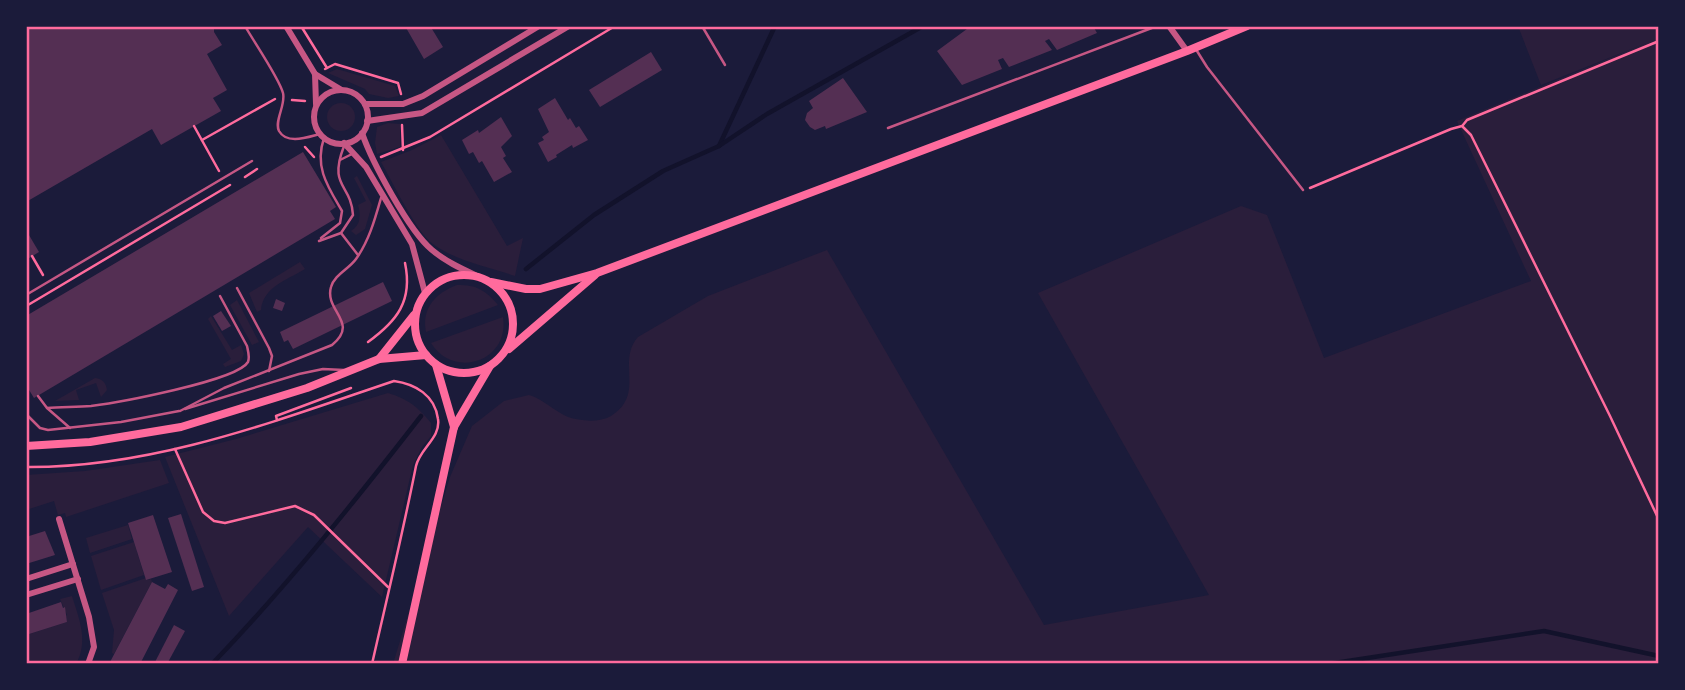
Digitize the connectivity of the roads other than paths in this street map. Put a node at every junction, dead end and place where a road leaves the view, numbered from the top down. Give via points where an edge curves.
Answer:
1 (245, 26) edge
2 (286, 26) edge
3 (539, 26) edge
4 (569, 26) edge
5 (702, 26) edge
6 (1157, 26) edge
7 (1169, 26) edge
8 (1247, 26) edge
9 (524, 35) junction
10 (532, 48) junction
11 (1191, 50) junction
12 (484, 58) junction
13 (725, 65) dead end
14 (492, 72) junction
15 (315, 74) junction
16 (342, 90) junction
17 (365, 104) junction
18 (316, 106) junction
19 (367, 121) junction
20 (888, 128) dead end
21 (362, 133) junction
22 (322, 136) junction
23 (345, 143) junction
24 (355, 155) junction
25 (252, 161) dead end
26 (337, 162) junction
27 (1303, 190) road end
28 (382, 195) junction
29 (341, 233) junction
30 (359, 255) junction
31 (597, 273) junction
32 (475, 275) junction
33 (491, 282) junction
34 (237, 288) dead end
35 (425, 293) junction
36 (26, 295) edge
37 (220, 296) dead end
38 (415, 313) junction
39 (505, 352) junction
40 (426, 355) junction
41 (379, 359) junction
42 (436, 365) junction
43 (490, 366) junction
44 (269, 371) junction
45 (351, 371) junction
46 (38, 396) dead end
47 (47, 408) junction
48 (180, 411) junction
49 (26, 414) edge
50 (454, 427) junction
51 (70, 428) junction
52 (26, 446) edge
53 (59, 519) dead end
54 (73, 564) junction
55 (26, 579) edge
56 (78, 579) junction
57 (26, 595) edge
58 (88, 664) edge
59 (402, 664) edge

1 - 22 lane via 283,91 280,132 302,139
2 - 15 street
3 - 9 street
4 - 10 street
5 - 13 lane
6 - 20 lane
7 - 11 street
8 - 11 main road
9 - 10 street
9 - 12 street
10 - 14 street
11 - 27 lane
11 - 31 main road
12 - 14 street
12 - 17 street via 403,104
14 - 19 street via 422,113
15 - 16 street
15 - 18 street
16 - 17 street
16 - 18 street via 327,94
17 - 19 street
18 - 22 street via 315,123
19 - 21 street
21 - 23 street
21 - 32 street via 373,161 430,249
22 - 23 street
22 - 29 lane via 322,176 342,211 340,223 319,241
23 - 24 street
23 - 26 lane
24 - 26 lane
24 - 28 street
25 - 36 lane
26 - 29 lane via 339,182 353,215
28 - 30 lane
28 - 35 street via 412,244
29 - 30 lane
30 - 44 lane via 332,282 329,292 344,328 342,337
31 - 33 main road via 540,289
31 - 39 main road
32 - 33 main road
32 - 35 main road via 447,277
33 - 39 main road via 509,302 513,314 514,327
34 - 44 lane via 269,348
35 - 38 main road
37 - 47 lane via 247,346 247,363 240,369 127,400
38 - 40 main road via 416,336
38 - 41 main road
39 - 43 main road
40 - 41 main road
40 - 42 main road
41 - 45 main road
42 - 43 main road via 463,373
42 - 50 main road
43 - 50 main road
44 - 48 lane
45 - 48 lane via 323,369 299,374
45 - 52 main road via 181,427 90,442
46 - 47 lane
47 - 51 lane
48 - 51 lane
49 - 51 lane via 40,428
50 - 59 main road
53 - 54 street
54 - 55 street
54 - 56 street
56 - 57 street
56 - 58 street via 94,647

